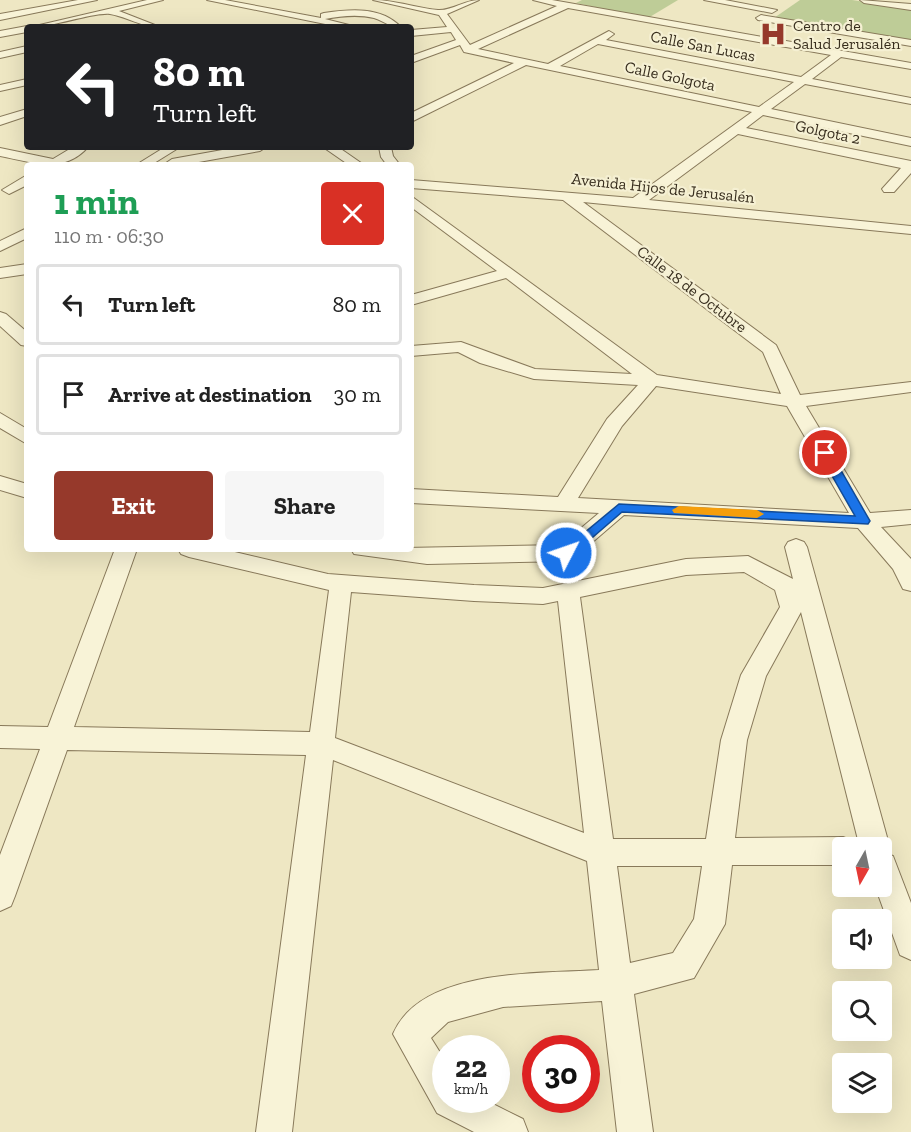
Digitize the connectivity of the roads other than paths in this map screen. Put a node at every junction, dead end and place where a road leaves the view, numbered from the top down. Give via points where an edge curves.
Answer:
1 (159, 0) edge
2 (211, 0) edge
3 (383, 0) edge
4 (475, 0) edge
5 (537, 0) edge
6 (578, 0) edge
7 (708, 0) edge
8 (864, 0) edge
9 (88, 1) edge
10 (342, 4) dead end
11 (568, 5) junction
12 (911, 7) edge
13 (112, 12) junction
14 (442, 13) junction
15 (0, 16) edge
16 (638, 18) junction
17 (761, 18) junction
18 (308, 19) junction
19 (51, 24) edge
20 (143, 24) edge
21 (338, 24) edge
22 (392, 24) edge
23 (455, 29) junction
24 (24, 30) edge
25 (414, 33) edge
26 (0, 34) edge
27 (737, 35) junction
28 (596, 41) junction
29 (911, 42) edge
30 (464, 45) junction
31 (24, 50) edge
32 (840, 53) junction
33 (0, 55) edge
34 (414, 59) edge
35 (524, 62) junction
36 (911, 66) edge
37 (550, 67) junction
38 (802, 80) junction
39 (24, 83) edge
40 (0, 88) edge
41 (419, 98) dead end
42 (911, 101) edge
43 (434, 105) junction
44 (762, 112) junction
45 (24, 113) edge
46 (414, 116) edge
47 (0, 121) edge
48 (738, 130) junction
49 (911, 142) edge
50 (77, 150) edge
51 (168, 150) edge
52 (245, 150) edge
53 (334, 150) edge
54 (0, 152) edge
55 (44, 162) edge
56 (56, 162) edge
57 (147, 162) edge
58 (183, 162) edge
59 (353, 162) edge
60 (911, 166) edge
61 (24, 181) edge
62 (414, 184) edge
63 (889, 189) dead end
64 (9, 190) dead end
65 (567, 196) junction
66 (414, 203) edge
67 (636, 203) junction
68 (911, 230) edge
69 (24, 234) edge
70 (0, 247) edge
71 (24, 269) edge
72 (0, 273) edge
73 (508, 273) junction
74 (414, 299) edge
75 (0, 317) edge
76 (24, 338) edge
77 (414, 351) edge
78 (652, 380) junction
79 (911, 387) edge
80 (794, 400) junction
81 (0, 419) edge
82 (24, 436) edge
83 (0, 483) edge
84 (24, 490) edge
85 (414, 496) edge
86 (564, 504) junction
87 (619, 508) junction
88 (911, 517) edge
89 (864, 521) junction
90 (796, 547) dead end
91 (125, 552) edge
92 (202, 552) edge
93 (390, 552) edge
94 (341, 583) junction
95 (911, 583) edge
96 (568, 591) junction
97 (58, 736) junction
98 (0, 737) edge
99 (322, 744) junction
100 (872, 837) edge
101 (832, 851) edge
102 (719, 852) junction
103 (600, 853) junction
104 (892, 893) edge
105 (0, 896) edge
106 (911, 944) edge
107 (616, 982) junction
108 (432, 1072) edge
109 (474, 1113) edge
110 (274, 1132) edge
111 (510, 1132) edge
112 (635, 1132) edge

1 - 13 street
2 - 18 street
3 - 14 street
4 - 14 street
5 - 11 street
6 - 11 street
7 - 17 street via 776,8
8 - 12 street
9 - 13 street
9 - 15 street
10 - 18 street
11 - 16 street
11 - 30 street
13 - 19 street
13 - 20 street
14 - 23 street
16 - 27 street
16 - 28 street
17 - 27 street
17 - 29 street
18 - 21 street
18 - 22 street via 370,14
23 - 25 street
23 - 30 street
24 - 26 street
27 - 32 street
28 - 37 street
28 - 38 street, Calle San Lucas
30 - 34 street
30 - 35 street, Calle Golgota
31 - 33 street
32 - 36 street
32 - 38 street
35 - 37 street, Calle Golgota
35 - 43 street
37 - 44 street, Calle Golgota
38 - 42 street, Calle San Lucas
38 - 44 street
39 - 40 street
41 - 43 street
43 - 46 street
44 - 48 street
44 - 49 street, Calle Golgota
45 - 47 street
48 - 60 street, Golgota 2
48 - 67 street
50 - 56 street
51 - 57 street
52 - 58 street
53 - 59 street
54 - 55 street
60 - 63 street
61 - 64 street
62 - 65 street, Avenida Hijos de Jerusalén
65 - 67 street, Avenida Hijos de Jerusalén
65 - 80 street, Calle 18 de Octubre via 770,349
66 - 73 street
67 - 68 street, Avenida Hijos de Jerusalén
69 - 70 street
71 - 72 street
73 - 74 street
73 - 78 street
75 - 76 street
77 - 78 street via 461,347 534,374
78 - 80 street
78 - 86 street via 614,423
79 - 80 street
80 - 89 street, Calle 18 de Octubre
81 - 82 street
83 - 84 street
85 - 86 street
86 - 87 street
87 - 89 street
87 - 93 street via 566,553 427,556
88 - 89 street
89 - 95 street, Calle 18 de Octubre via 903,565
90 - 100 street
91 - 97 street
92 - 94 street
94 - 96 street via 543,596
94 - 99 street
96 - 102 street via 686,567 748,564 785,585 792,607 754,675 735,740
96 - 103 street
97 - 98 street
97 - 99 street
97 - 105 street
99 - 103 street
99 - 110 street
101 - 102 street
102 - 103 street
102 - 107 street via 709,924 683,967
103 - 107 street
104 - 106 street
107 - 108 street via 503,991 439,1008 410,1034
107 - 112 street
109 - 111 street

